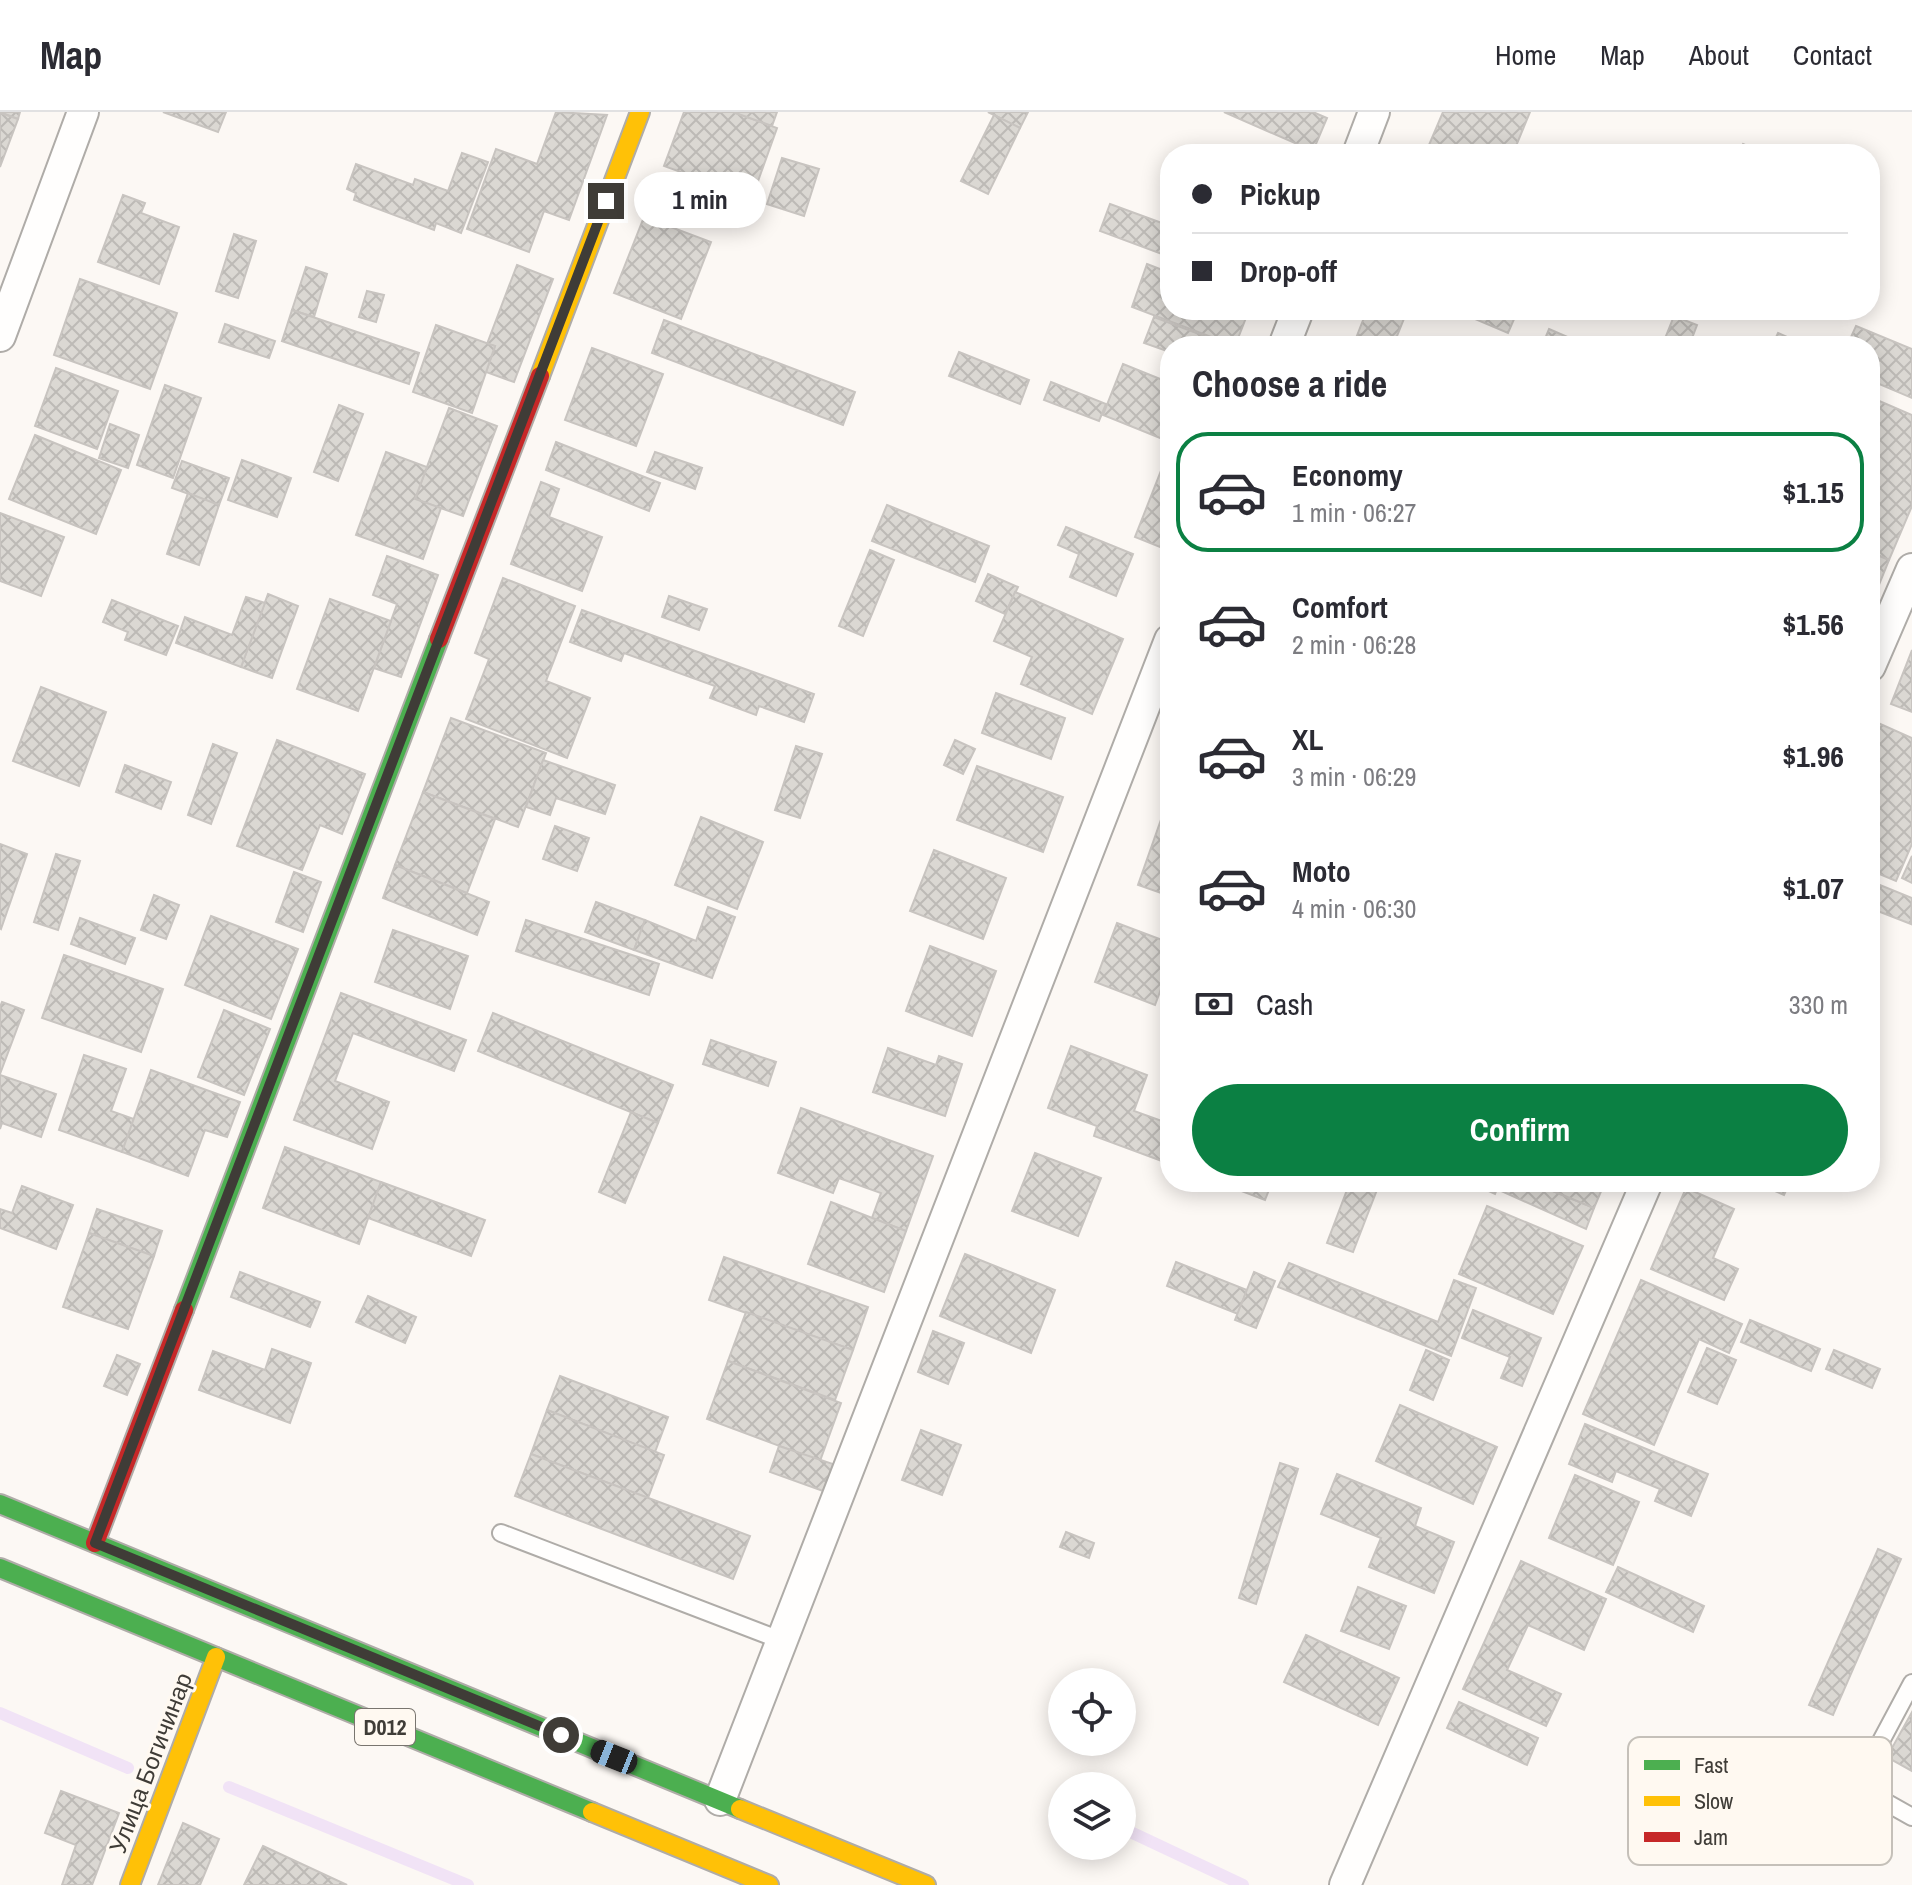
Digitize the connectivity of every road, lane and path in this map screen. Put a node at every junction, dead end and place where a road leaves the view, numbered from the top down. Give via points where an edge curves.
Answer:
1 (83, 112) edge
2 (640, 112) edge
3 (1374, 112) edge
4 (1362, 144) edge
5 (0, 336) edge
6 (1912, 569) edge
7 (1880, 643) edge
8 (1160, 666) edge
9 (1643, 1192) edge
10 (0, 1504) edge
11 (501, 1533) dead end
12 (95, 1543) junction
13 (0, 1568) edge
14 (783, 1641) junction
15 (216, 1657) junction
16 (1912, 1683) edge
17 (1883, 1737) edge
18 (720, 1800) junction
19 (1892, 1806) edge
20 (1912, 1817) edge
21 (130, 1885) edge
22 (769, 1885) edge
23 (926, 1885) edge
24 (1345, 1885) edge

1 - 5 street
2 - 12 main road
3 - 4 street
6 - 7 street
8 - 14 street
9 - 24 street
10 - 12 main road, D012
11 - 14 lane
12 - 18 main road, D012
13 - 15 main road, D012
14 - 18 street
15 - 21 main road, Улица Богичинар
15 - 22 main road, D012
16 - 17 lane
18 - 23 main road, D012
19 - 20 lane

